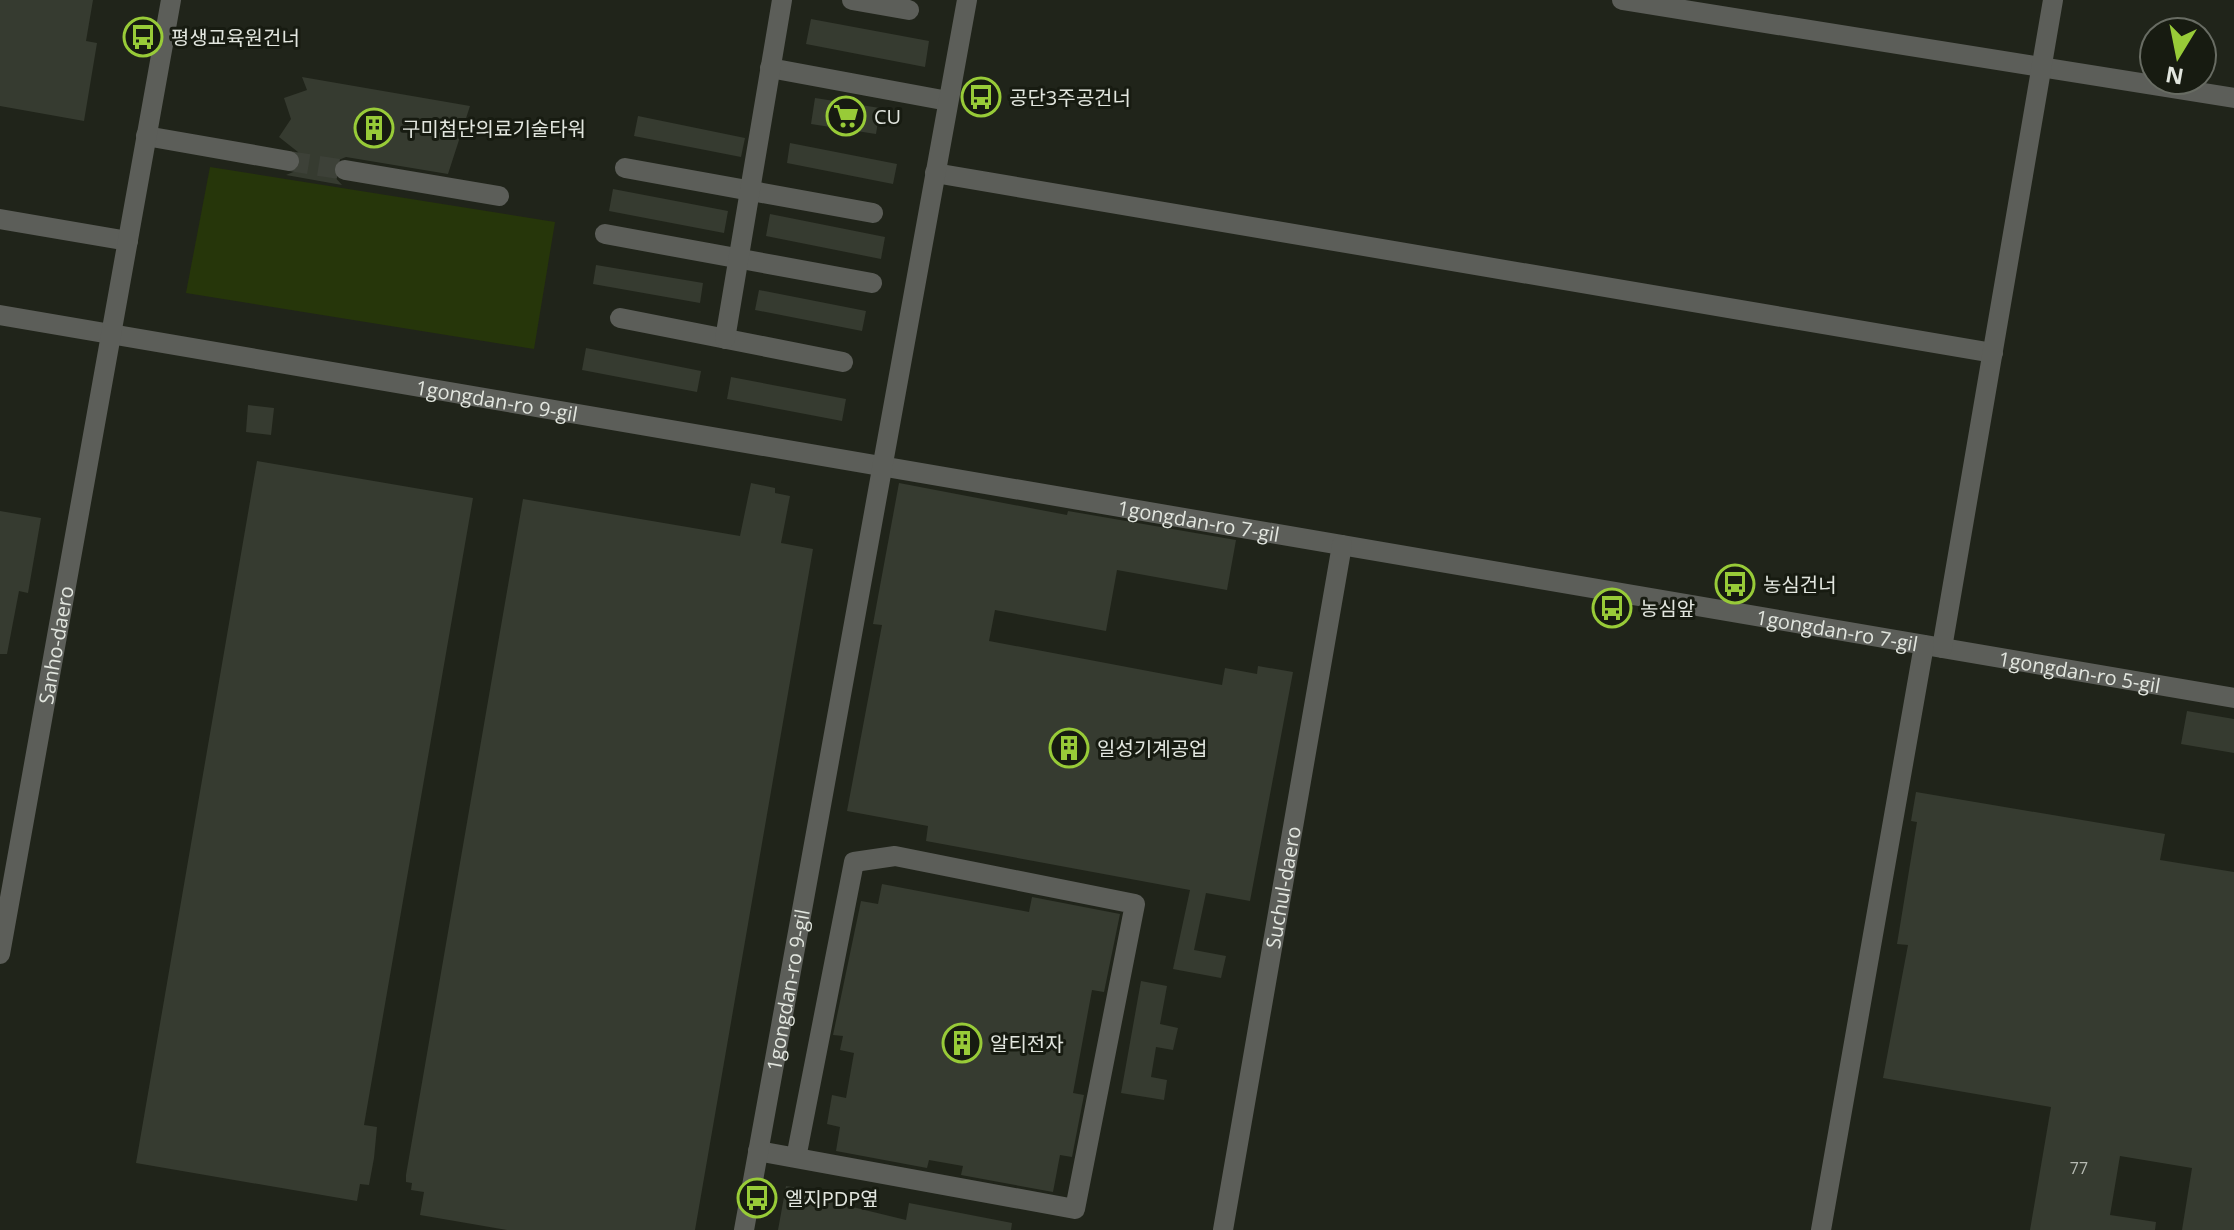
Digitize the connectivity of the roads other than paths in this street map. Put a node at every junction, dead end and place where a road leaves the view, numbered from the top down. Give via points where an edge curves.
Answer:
1 (171, 0) edge
2 (782, 0) edge
3 (852, 0) edge
4 (967, 0) edge
5 (1622, 0) edge
6 (2053, 0) edge
7 (909, 10) dead end
8 (2042, 67) junction
9 (770, 68) junction
10 (2234, 98) edge
11 (948, 101) junction
12 (146, 136) junction
13 (289, 161) tunnel mouth
14 (625, 168) dead end
15 (345, 170) tunnel mouth
16 (935, 173) junction
17 (749, 191) junction
18 (499, 196) dead end
19 (873, 213) dead end
20 (0, 219) edge
21 (605, 234) dead end
22 (128, 241) junction
23 (738, 258) junction
24 (872, 283) dead end
25 (0, 315) edge
26 (620, 318) dead end
27 (111, 334) junction
28 (725, 339) junction
29 (1993, 353) junction
30 (843, 362) dead end
31 (882, 467) junction
32 (1342, 545) junction
33 (1933, 647) junction
34 (2234, 698) edge
35 (0, 954) edge
36 (758, 1151) junction
37 (796, 1158) junction
38 (744, 1230) edge
39 (1223, 1230) edge
40 (1821, 1230) edge

1 - 12 street, Sanho-daero
2 - 9 street
3 - 7 street
4 - 11 street, 1gongdan-ro 9-gil
5 - 8 street
6 - 8 street, 1gongdan-ro 7-gil
8 - 10 street
8 - 29 street, 1gongdan-ro 7-gil
9 - 11 street
9 - 17 street
11 - 16 street, 1gongdan-ro 9-gil
12 - 13 street
12 - 22 street, Sanho-daero
14 - 17 street
15 - 18 street
16 - 29 street
16 - 31 street, 1gongdan-ro 9-gil
17 - 19 street
17 - 23 street
20 - 22 street
21 - 23 street
22 - 27 street, Sanho-daero
23 - 24 street
23 - 28 street
25 - 27 street
26 - 28 street
27 - 31 street, 1gongdan-ro 9-gil
27 - 35 street, Sanho-daero
28 - 30 street
29 - 33 street, 1gongdan-ro 7-gil
31 - 32 street, 1gongdan-ro 7-gil
31 - 36 street, 1gongdan-ro 9-gil
32 - 33 street, 1gongdan-ro 7-gil
32 - 39 street, Suchul-daero
33 - 34 street, 1gongdan-ro 5-gil
33 - 40 street, 1gongdan-ro 7-gil
36 - 37 street
36 - 38 street, 1gongdan-ro 9-gil
37 - 37 street via 1075,1209 1135,904 895,856 854,862

